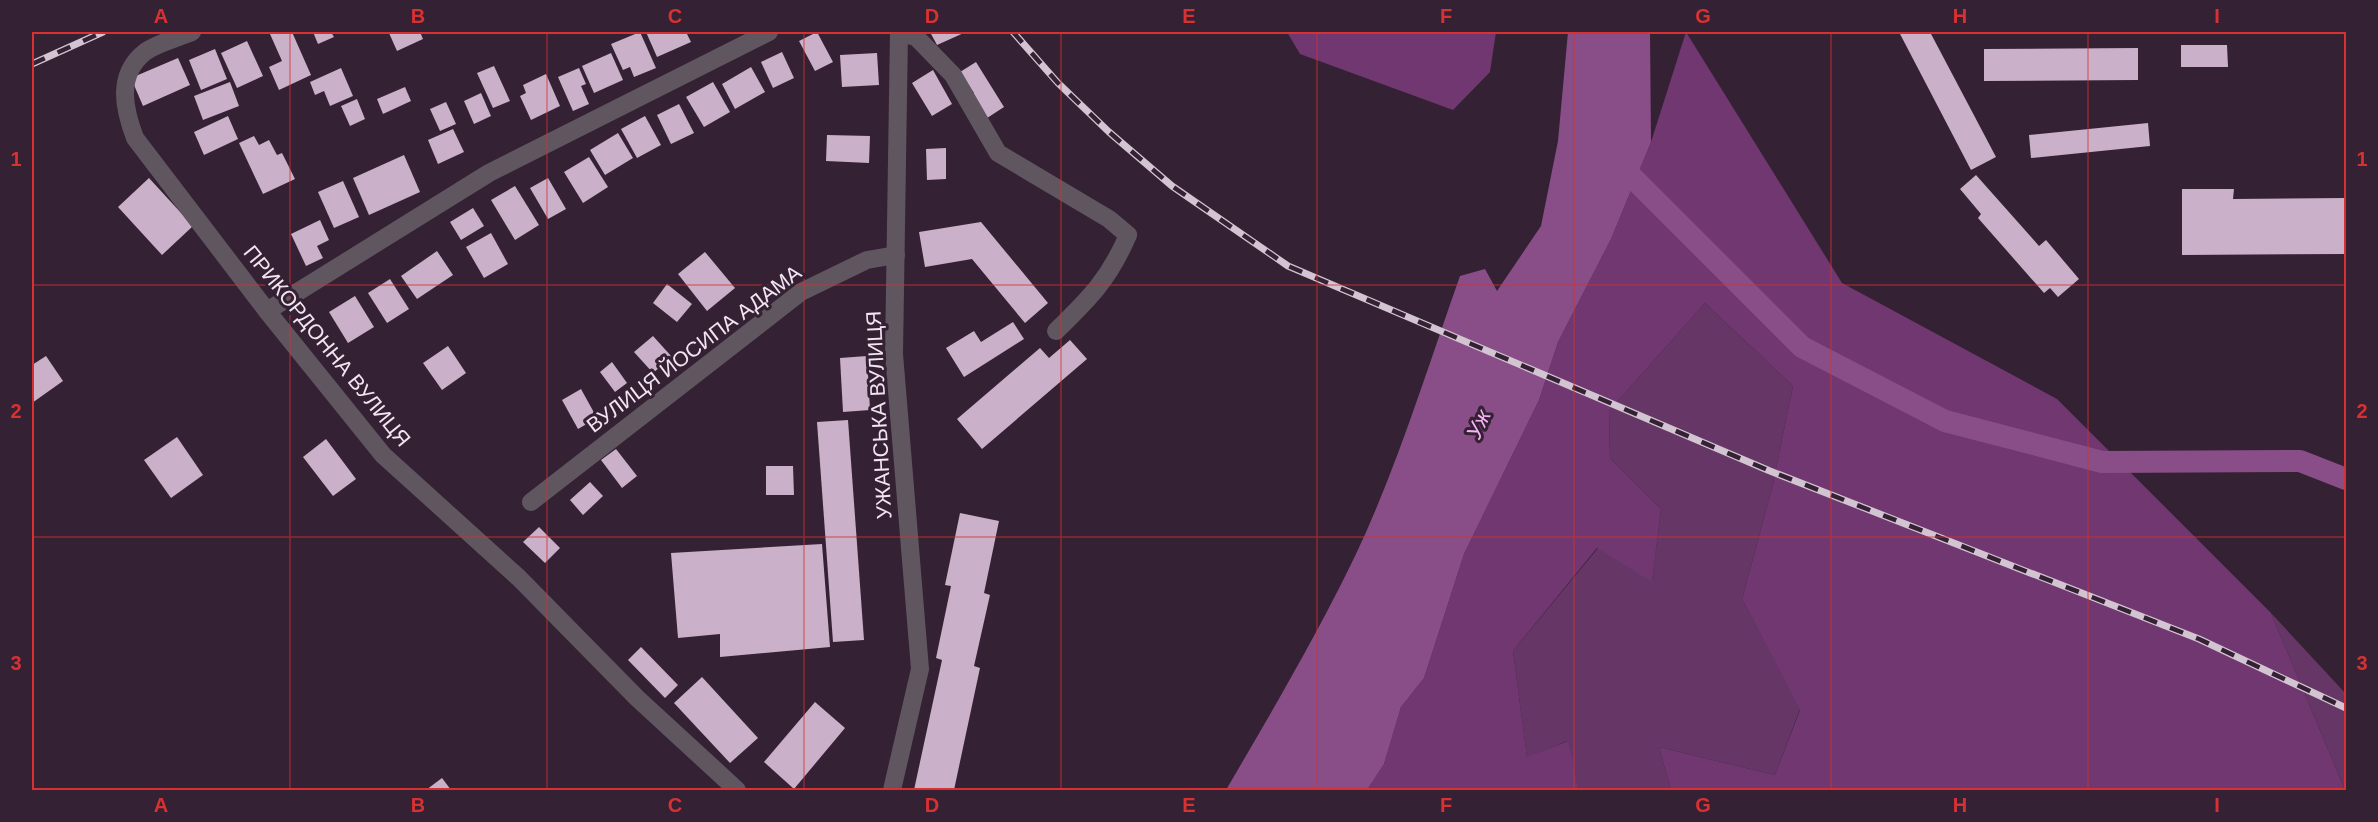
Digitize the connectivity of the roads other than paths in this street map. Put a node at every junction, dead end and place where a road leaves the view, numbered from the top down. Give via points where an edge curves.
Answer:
1 (192, 32) edge
2 (769, 32) edge
3 (899, 32) edge
4 (896, 255) junction
5 (267, 312) junction
6 (1056, 331) dead end
7 (531, 502) dead end
8 (737, 790) edge
9 (892, 790) edge

1 - 5 street, ПРИКОРДОННА ВУЛИЦЯ via 146,52 131,69 125,89 126,113 135,138
2 - 5 street via 489,172
3 - 4 street, УЖАНСЬКА ВУЛИЦЯ
3 - 6 street, УЖАНСЬКА ВУЛИЦЯ via 916,37 953,75 998,153 1109,219 1128,235 1116,263 1094,295
4 - 7 street, ВУЛИЦЯ ЙОСИПА АДАМА via 867,260 801,292
4 - 9 street, УЖАНСЬКА ВУЛИЦЯ via 894,354 920,669
5 - 8 street, ПРИКОРДОННА ВУЛИЦЯ via 383,455 519,578 637,698

